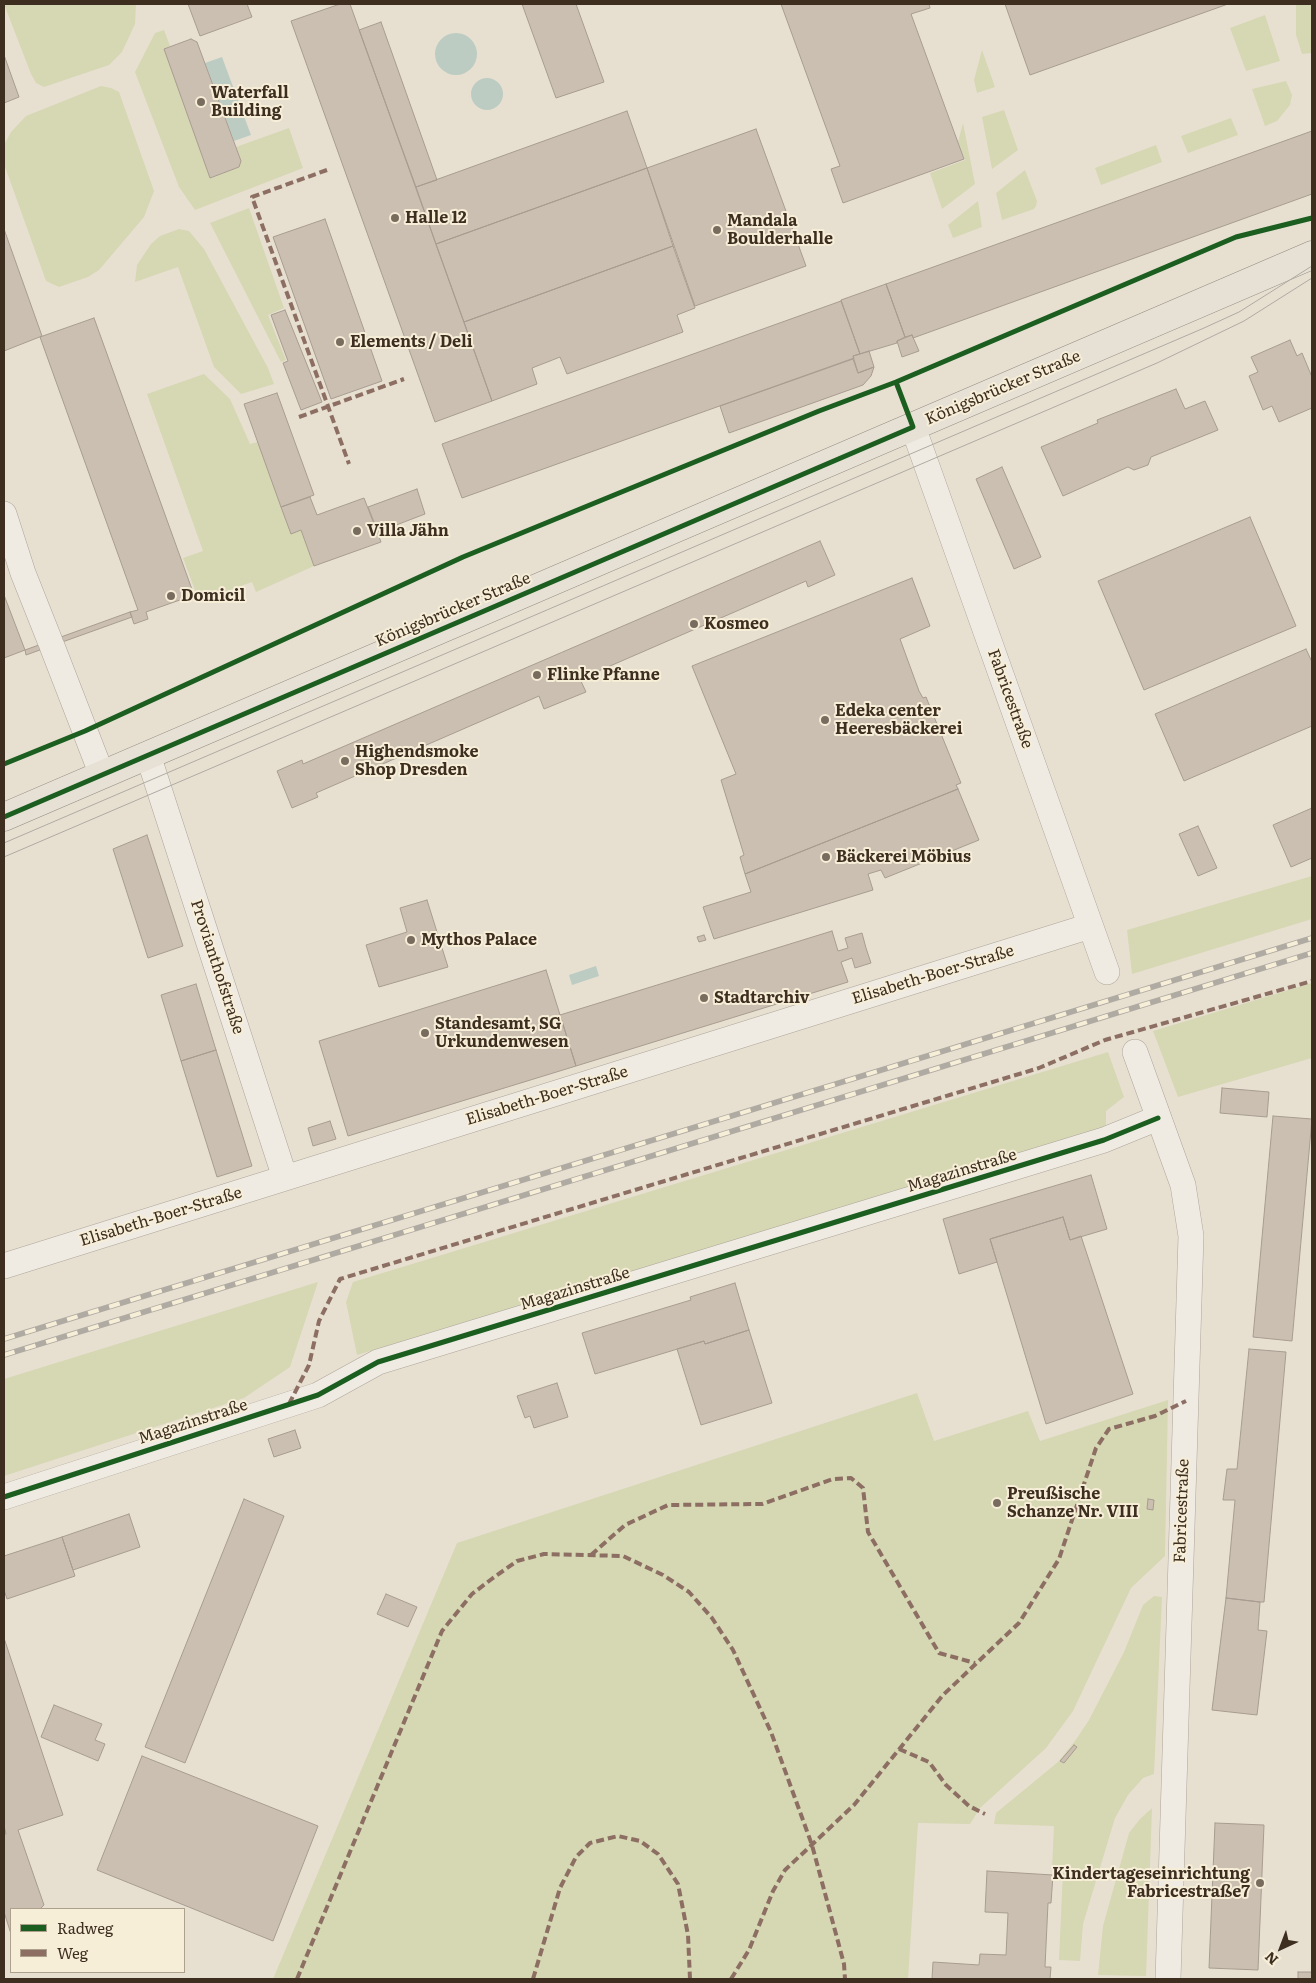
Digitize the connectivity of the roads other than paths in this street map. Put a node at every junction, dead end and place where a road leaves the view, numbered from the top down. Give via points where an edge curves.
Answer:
1 (1312, 255) edge
2 (913, 427) junction
3 (4, 514) edge
4 (148, 755) junction
5 (102, 775) junction
6 (4, 817) edge
7 (1090, 926) junction
8 (1107, 972) dead end
9 (1135, 1052) dead end
10 (1158, 1118) junction
11 (286, 1178) junction
12 (4, 1266) edge
13 (4, 1497) edge
14 (1168, 1979) edge

1 - 2 main road, Königsbrücker Straße
2 - 4 main road, Königsbrücker Straße
2 - 7 street, Fabricestraße
3 - 5 street via 39,611 47,617 66,661 64,679
4 - 5 main road, Königsbrücker Straße
4 - 11 street, Provianthofstraße
5 - 6 main road, Königsbrücker Straße
7 - 8 street, Fabricestraße
7 - 11 street, Elisabeth-Boer-Straße
9 - 10 street, Fabricestraße
10 - 13 street, Magazinstraße via 1104,1140 378,1362 318,1395
10 - 14 street, Fabricestraße via 1183,1185 1192,1236
11 - 12 street, Elisabeth-Boer-Straße

